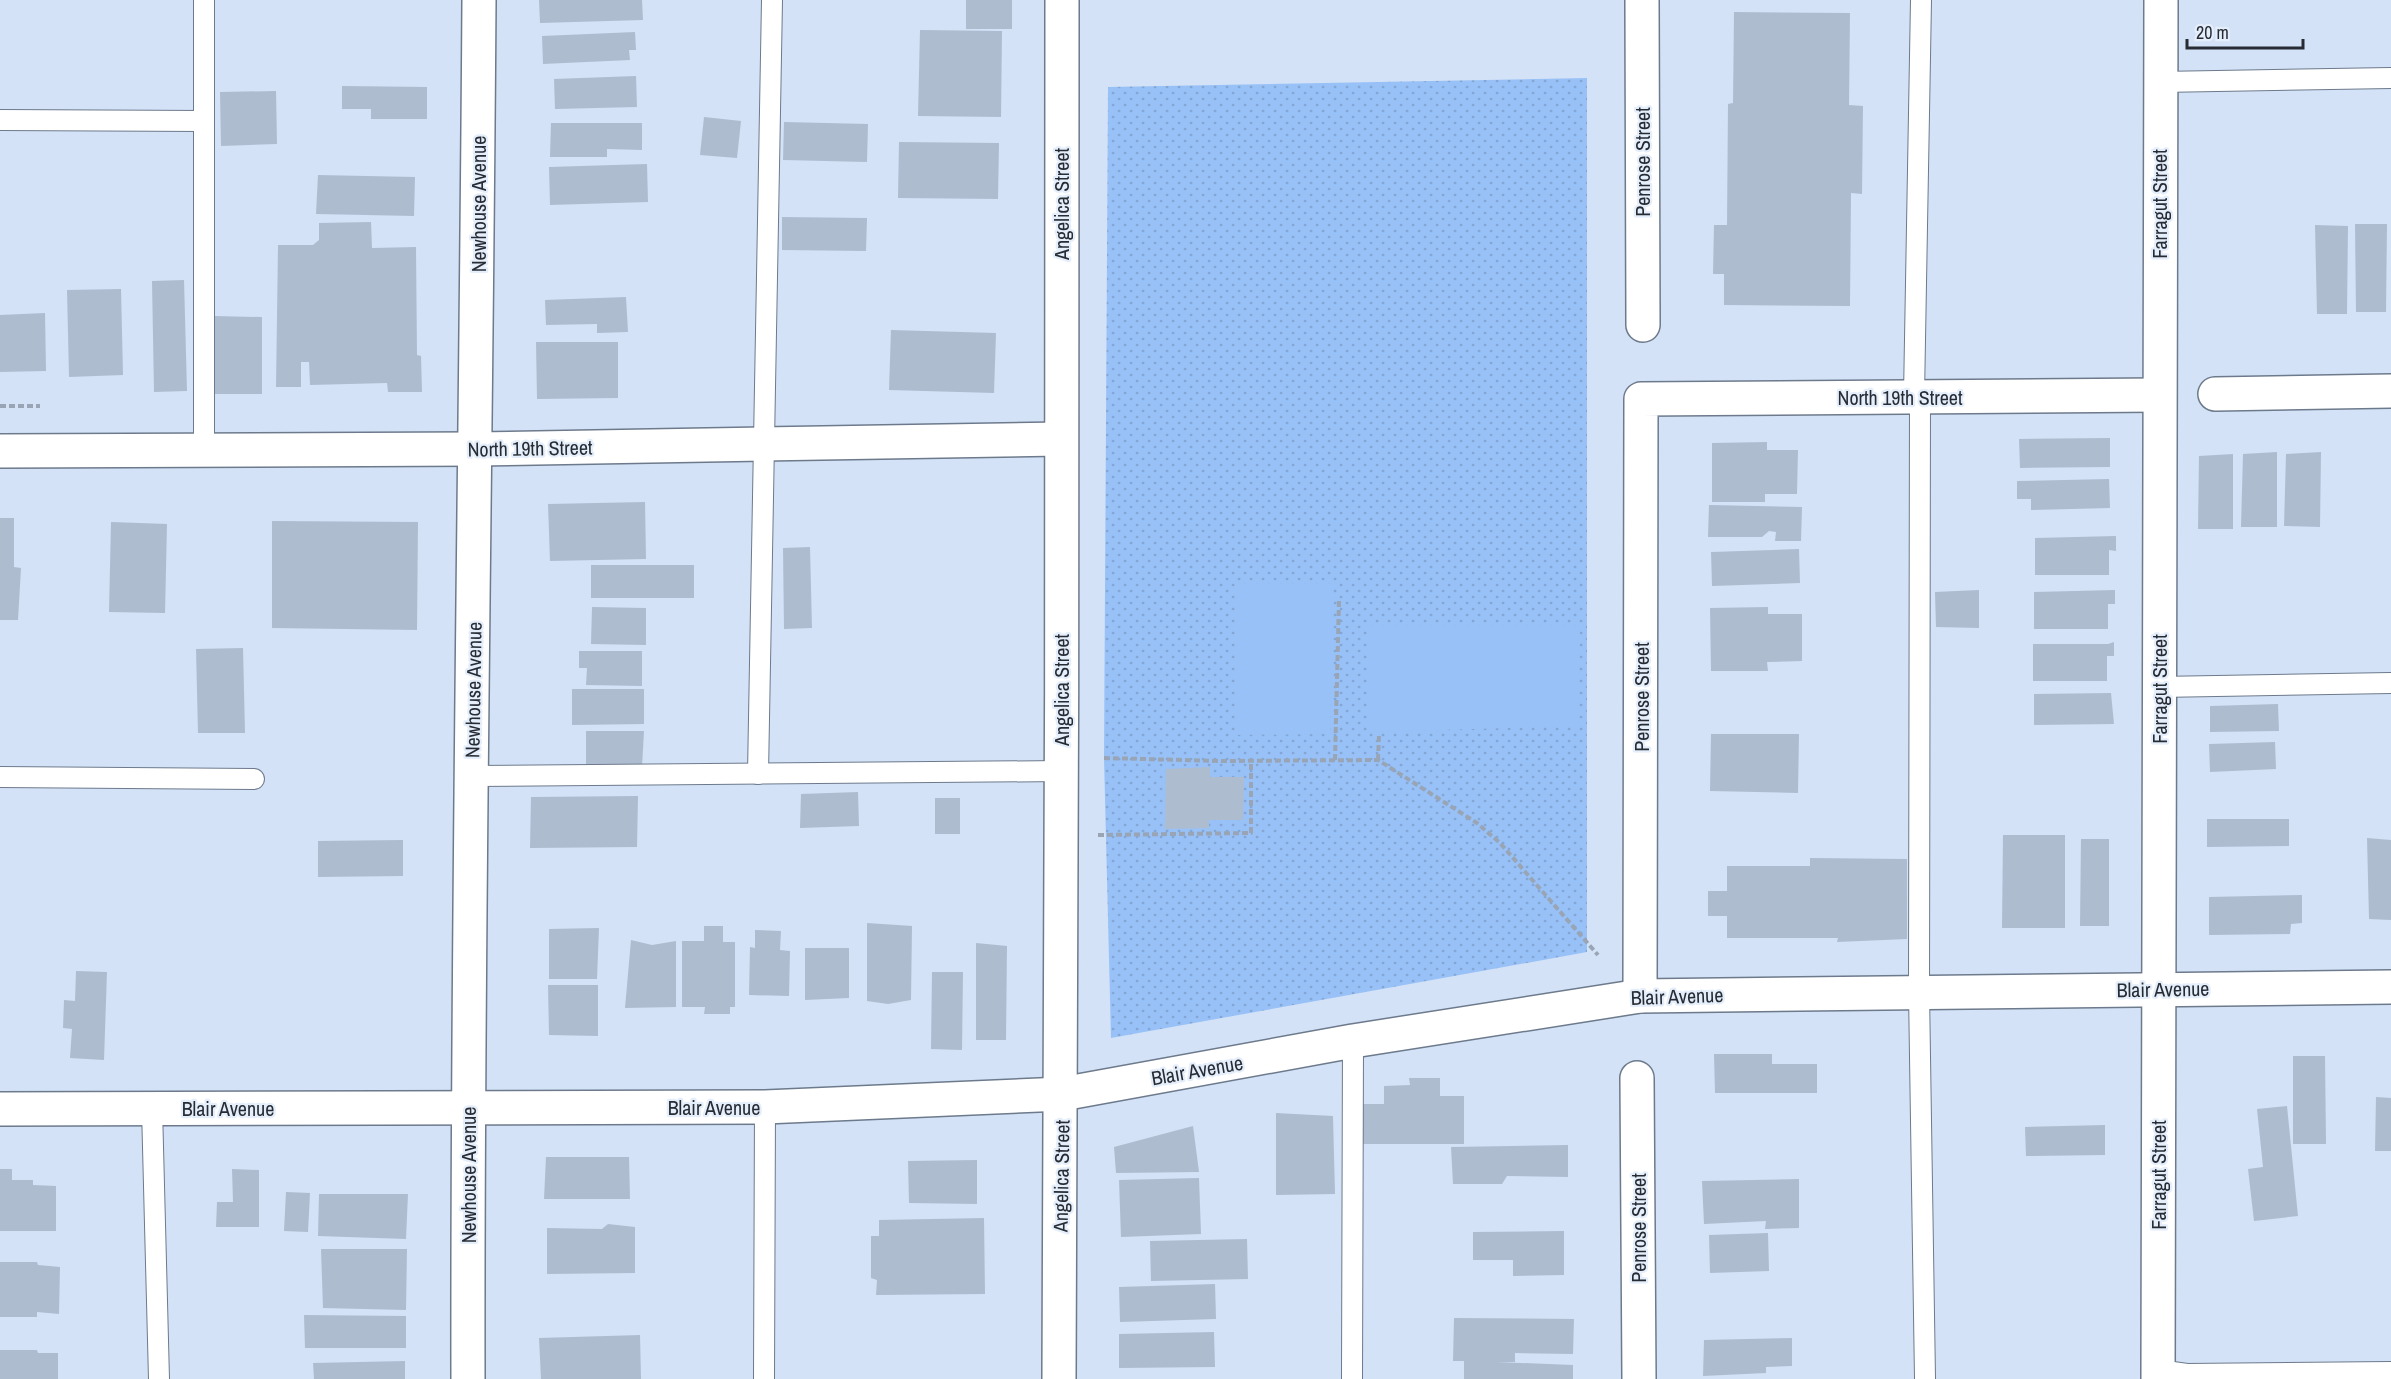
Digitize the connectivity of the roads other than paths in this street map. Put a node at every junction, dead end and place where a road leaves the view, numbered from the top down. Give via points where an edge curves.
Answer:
1 (204, 0) edge
2 (478, 0) edge
3 (772, 0) edge
4 (1062, 0) edge
5 (1642, 0) edge
6 (1921, 0) edge
7 (2161, 0) edge
8 (2391, 78) edge
9 (2160, 82) junction
10 (0, 120) edge
11 (204, 121) junction
12 (1643, 325) dead end
13 (2391, 391) edge
14 (2215, 394) dead end
15 (2159, 395) junction
16 (1917, 396) junction
17 (1641, 399) joint
18 (1060, 439) junction
19 (765, 445) junction
20 (477, 449) junction
21 (204, 450) junction
22 (0, 451) edge
23 (2391, 683) edge
24 (2160, 687) junction
25 (1061, 771) junction
26 (758, 774) junction
27 (472, 776) junction
28 (0, 777) edge
29 (254, 779) dead end
30 (2391, 987) edge
31 (2157, 989) junction
32 (1919, 992) junction
33 (1640, 996) junction
34 (1353, 1041) junction
35 (1637, 1078) dead end
36 (1062, 1094) junction
37 (765, 1107) junction
38 (152, 1108) junction
39 (0, 1109) edge
40 (468, 1109) junction
41 (2391, 1372) edge
42 (2158, 1375) edge
43 (159, 1379) edge
44 (468, 1379) edge
45 (764, 1379) edge
46 (1059, 1379) edge
47 (1352, 1379) edge
48 (1639, 1379) edge
49 (1925, 1379) edge

1 - 11 lane
2 - 20 street, Newhouse Avenue
3 - 19 lane
4 - 18 street, Angelica Street
5 - 12 street, Penrose Street
6 - 16 lane
7 - 9 street, Farragut Street
8 - 9 lane
9 - 15 street, Farragut Street
10 - 11 lane
11 - 21 lane
13 - 14 street
15 - 16 street, North 19th Street
15 - 24 street, Farragut Street
16 - 17 street, North 19th Street
16 - 32 lane
17 - 33 street, Penrose Street
18 - 19 street, North 19th Street
18 - 25 street, Angelica Street
19 - 20 street, North 19th Street
19 - 26 lane
20 - 21 street, North 19th Street
20 - 27 street, Newhouse Avenue
21 - 22 street, North 19th Street
23 - 24 lane
24 - 31 street, Farragut Street
25 - 26 lane
25 - 36 street, Angelica Street
26 - 27 lane
27 - 40 street, Newhouse Avenue
28 - 29 lane
30 - 31 street, Blair Avenue
31 - 32 street, Blair Avenue
31 - 42 street, Farragut Street
32 - 33 street, Blair Avenue
32 - 49 lane
33 - 34 street, Blair Avenue
34 - 36 street, Blair Avenue
34 - 47 lane
35 - 48 street, Penrose Street
36 - 37 street, Blair Avenue
36 - 46 street, Angelica Street
37 - 40 street, Blair Avenue
37 - 45 lane
38 - 39 street, Blair Avenue
38 - 40 street, Blair Avenue
38 - 43 lane
40 - 44 street, Newhouse Avenue
41 - 42 lane

